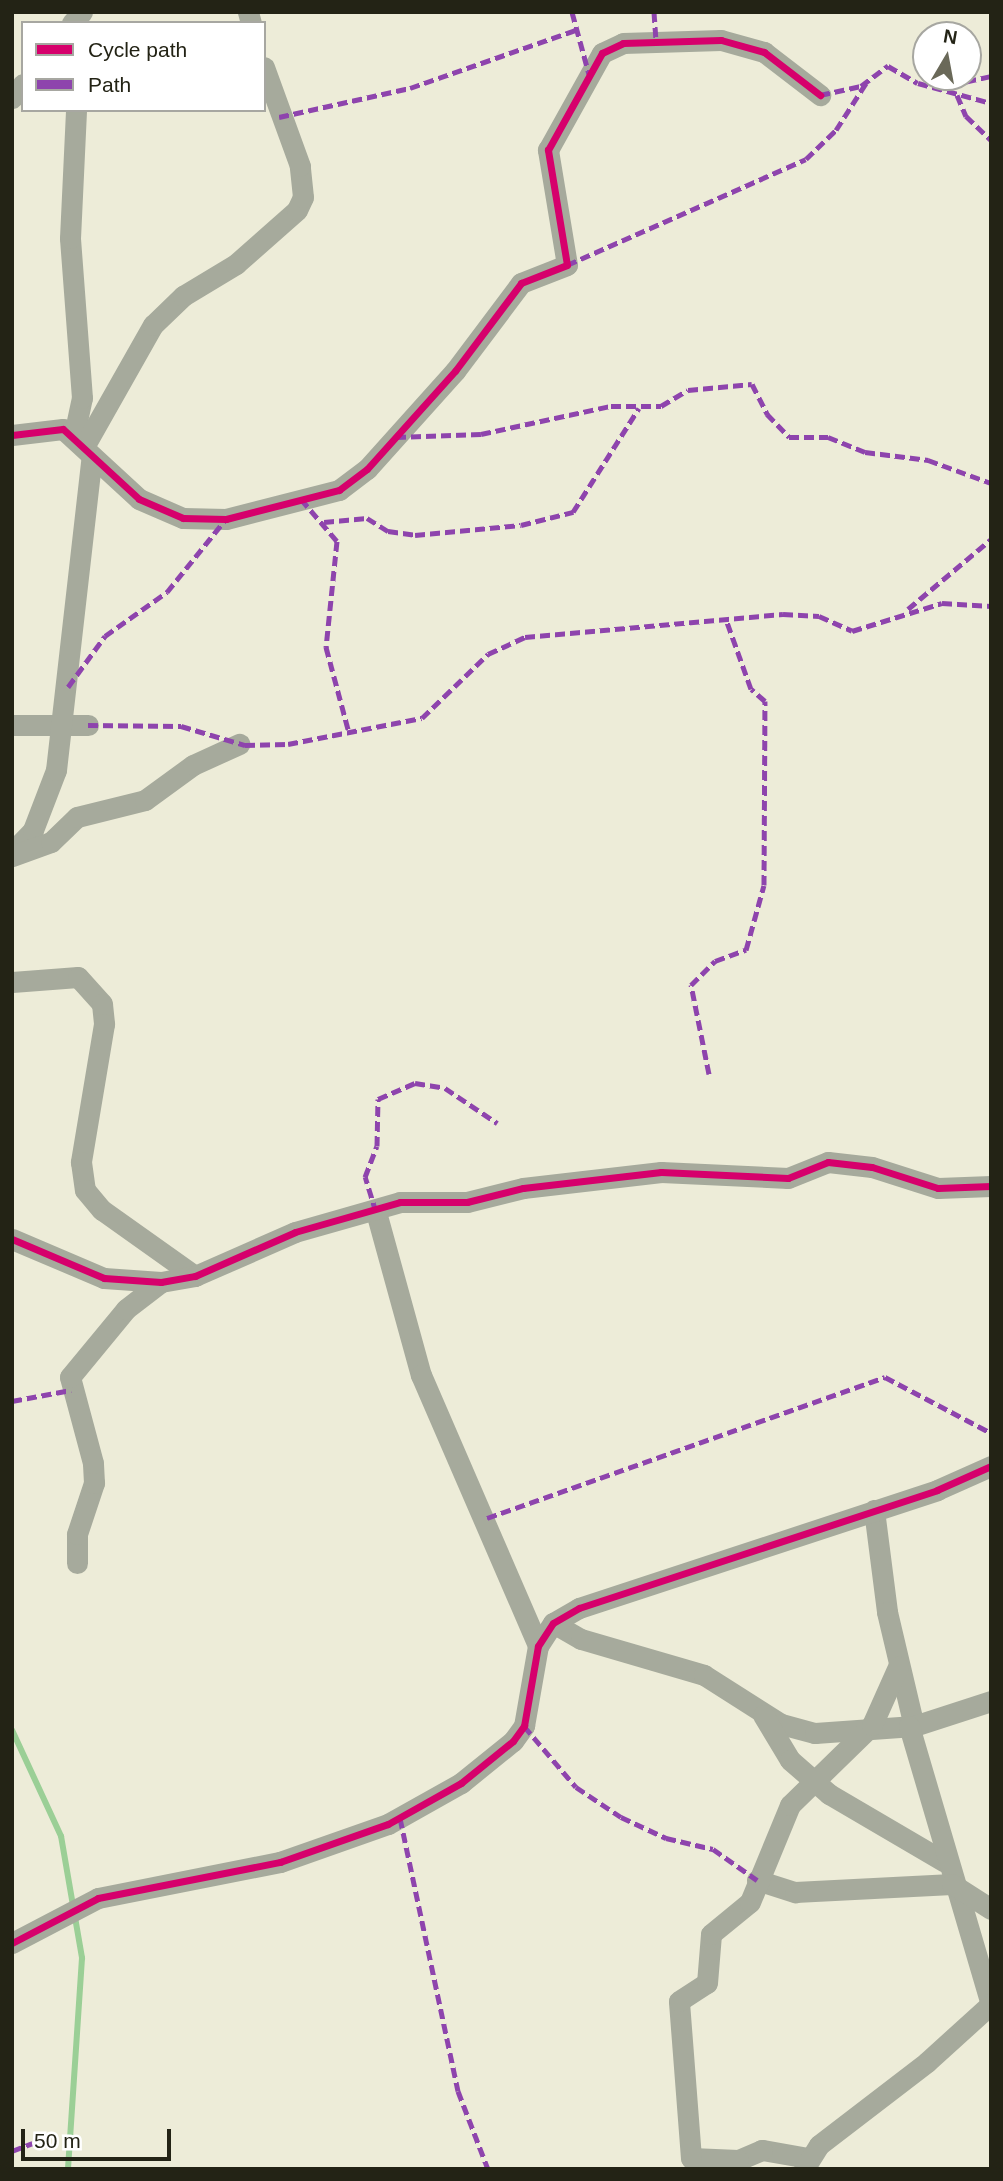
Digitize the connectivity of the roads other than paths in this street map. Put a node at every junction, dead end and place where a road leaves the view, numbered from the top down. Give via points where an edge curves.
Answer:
1 (266, 72) edge
2 (820, 95) dead end
3 (76, 112) edge
4 (12, 435) edge
5 (84, 445) junction
6 (12, 725) edge
7 (64, 725) junction
8 (88, 725) dead end
9 (239, 744) dead end
10 (12, 854) edge
11 (12, 982) edge
12 (991, 1185) edge
13 (376, 1212) junction
14 (12, 1239) edge
15 (195, 1276) junction
16 (161, 1282) junction
17 (991, 1466) edge
18 (874, 1510) junction
19 (77, 1563) dead end
20 (553, 1623) junction
21 (538, 1646) junction
22 (898, 1667) junction
23 (991, 1701) edge
24 (762, 1712) junction
25 (872, 1725) junction
26 (911, 1726) junction
27 (814, 1779) junction
28 (945, 1862) junction
29 (757, 1880) junction
30 (952, 1884) junction
31 (991, 1909) edge
32 (12, 1943) edge
33 (991, 2004) edge
34 (806, 2163) edge

1 - 5 street via 300,166 303,197 297,211 236,264 169,307 138,346
2 - 5 street via 764,52 721,40 623,43 602,53 548,150 567,265 521,283 455,371 352,483 207,520 139,499
3 - 5 street via 70,238
4 - 5 street via 52,429
5 - 7 street
6 - 7 street
7 - 8 street
7 - 10 street via 51,794 33,830
9 - 10 street via 193,765 145,800 76,817 51,842
11 - 15 street via 78,977 102,1004 104,1024 80,1162 85,1190 102,1210
12 - 13 street via 938,1188 872,1167 828,1162 789,1178 661,1172 523,1188 467,1202 400,1202
13 - 15 street via 295,1232
13 - 21 street via 421,1376
14 - 16 street via 104,1278
15 - 16 street
16 - 19 street via 126,1308 70,1377 94,1483 77,1534
17 - 18 street
18 - 20 street via 592,1603
18 - 22 street
20 - 21 street
20 - 24 street via 581,1639 704,1675
21 - 32 street via 524,1726 488,1764 435,1799 388,1824 280,1862 98,1898
22 - 25 street
22 - 26 street
23 - 26 street
24 - 25 street via 815,1733
24 - 27 street via 790,1760
25 - 26 street
25 - 27 street
26 - 28 street
27 - 28 street
27 - 29 street via 774,1831
28 - 30 street
29 - 30 street via 795,1892
29 - 34 street via 744,1912 711,1934 708,1983 678,2001 688,2155 738,2160 762,2150
30 - 31 street
30 - 33 street
33 - 34 street

